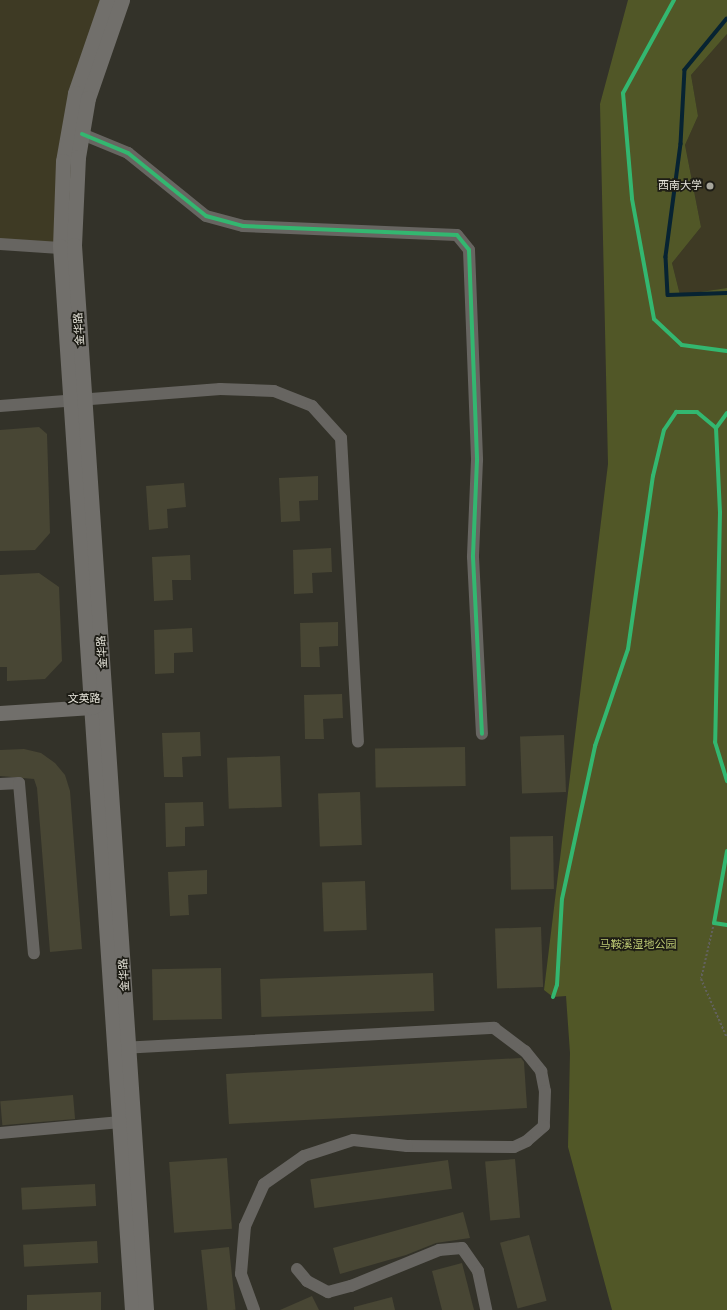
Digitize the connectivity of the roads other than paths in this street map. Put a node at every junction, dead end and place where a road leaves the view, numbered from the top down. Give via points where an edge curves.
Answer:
1 (107, 0) edge
2 (122, 0) edge
3 (82, 134) junction
4 (0, 244) edge
5 (60, 248) junction
6 (78, 400) junction
7 (0, 406) edge
8 (107, 699) junction
9 (92, 702) junction
10 (0, 703) edge
11 (0, 714) edge
12 (482, 734) dead end
13 (358, 742) dead end
14 (0, 784) edge
15 (34, 953) dead end
16 (122, 1048) junction
17 (120, 1122) junction
18 (0, 1133) edge
19 (297, 1269) dead end
20 (132, 1310) edge
21 (146, 1310) edge
22 (254, 1310) edge
23 (486, 1310) edge

1 - 5 main road, 金华路 via 75,93 63,161
2 - 3 main road, 金华路 via 88,98
3 - 6 main road, 金华路 via 78,157 74,245
3 - 12 street via 128,153 206,216 243,226 457,235 469,250 477,460 473,557
4 - 5 street
5 - 6 main road, 金华路
6 - 7 street
6 - 8 main road, 金华路
6 - 9 main road, 金华路
6 - 13 street via 220,389 274,391 312,406 341,438
8 - 9 main road, 文英路
8 - 16 main road, 金华路
9 - 10 main road, 文英路
9 - 11 main road, 文英路
9 - 16 main road, 金华路
14 - 15 street via 19,783
16 - 17 main road, 金华路
16 - 21 main road, 金华路
16 - 22 street via 494,1028 525,1051 540,1071 544,1091 544,1126 528,1141 514,1147 407,1146 353,1140 304,1156 264,1184 245,1226 241,1274
17 - 18 street
17 - 20 main road, 金华路
19 - 23 street via 307,1281 328,1292 351,1286 439,1250 462,1248 478,1271

